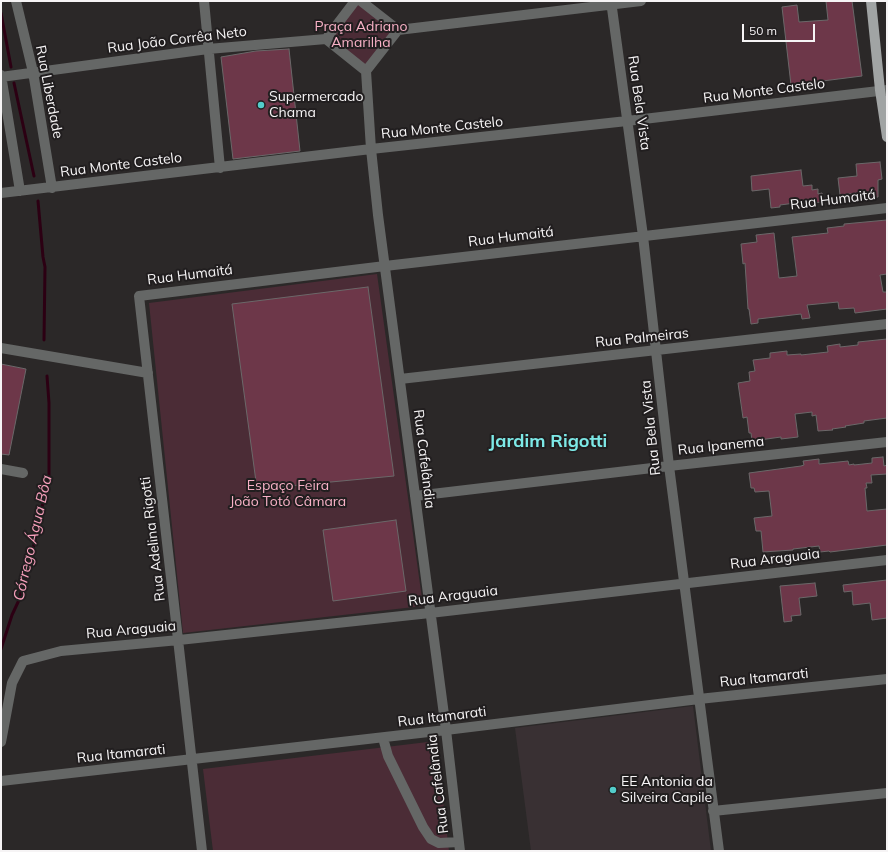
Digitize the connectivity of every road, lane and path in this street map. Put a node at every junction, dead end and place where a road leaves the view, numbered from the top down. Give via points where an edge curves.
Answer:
1 (16, 1) edge
2 (204, 1) edge
3 (355, 1) edge
4 (360, 1) edge
5 (641, 1) edge
6 (871, 1) edge
7 (611, 3) edge
8 (398, 30) junction
9 (326, 39) junction
10 (208, 50) junction
11 (366, 71) junction
12 (33, 72) junction
13 (1, 76) edge
14 (883, 90) edge
15 (627, 121) junction
16 (887, 138) edge
17 (371, 150) junction
18 (220, 168) junction
19 (52, 188) junction
20 (20, 191) junction
21 (1, 193) edge
22 (887, 208) edge
23 (643, 236) junction
24 (385, 266) junction
25 (139, 296) joint
26 (887, 324) edge
27 (1, 348) edge
28 (657, 350) junction
29 (148, 373) junction
30 (400, 379) junction
31 (887, 442) edge
32 (670, 466) junction
33 (1, 469) edge
34 (23, 474) dead end
35 (415, 496) junction
36 (887, 560) edge
37 (685, 583) junction
38 (430, 613) junction
39 (179, 640) junction
40 (887, 679) edge
41 (699, 699) junction
42 (4, 713) edge
43 (446, 730) junction
44 (383, 738) junction
45 (1, 742) edge
46 (192, 760) junction
47 (1, 781) edge
48 (887, 793) edge
49 (713, 811) junction
50 (459, 846) edge
51 (202, 851) edge
52 (719, 851) edge

1 - 12 street, Rua Liberdade
2 - 10 street
3 - 9 street
4 - 8 street
5 - 7 street
6 - 14 main road
7 - 8 street
7 - 15 street, Rua Bela Vista
8 - 11 street
9 - 10 street, Rua João Corrêa Neto
9 - 11 street
10 - 12 street, Rua João Corrêa Neto
10 - 18 street
11 - 17 street, Rua Cafelândia
12 - 13 street, Rua João Corrêa Neto
12 - 19 street, Rua Liberdade
13 - 20 street
14 - 15 street, Rua Monte Castelo
14 - 16 main road
15 - 17 street, Rua Monte Castelo
15 - 23 street, Rua Bela Vista
17 - 18 street, Rua Monte Castelo
17 - 24 street, Rua Cafelândia
18 - 19 street, Rua Monte Castelo
19 - 20 street, Rua Monte Castelo
20 - 21 street, Rua Monte Castelo
22 - 23 street, Rua Humaitá
23 - 24 street, Rua Humaitá
23 - 28 street, Rua Bela Vista
24 - 25 street, Rua Humaitá
24 - 30 street, Rua Cafelândia
25 - 29 street, Rua Adelina Rigotti
26 - 28 street, Rua Palmeiras
27 - 29 street
28 - 30 street, Rua Palmeiras
28 - 32 street, Rua Bela Vista
29 - 39 street, Rua Adelina Rigotti
30 - 35 street, Rua Cafelândia
31 - 32 street, Rua Ipanema
32 - 35 street, Rua Ipanema
32 - 37 street, Rua Bela Vista
33 - 34 street
35 - 38 street, Rua Cafelândia
36 - 37 street, Rua Araguaia
37 - 38 street, Rua Araguaia
37 - 41 street, Rua Bela Vista
38 - 39 street, Rua Araguaia
38 - 43 street, Rua Cafelândia
39 - 42 street, Rua Araguaia via 61,651 23,661 12,683
39 - 46 street, Rua Adelina Rigotti
40 - 41 street, Rua Itamarati
41 - 43 street, Rua Itamarati
41 - 49 street, Rua Bela Vista
42 - 45 street
43 - 44 street, Rua Itamarati
43 - 50 street, Rua Cafelândia
44 - 46 street, Rua Itamarati
44 - 50 street via 388,756 431,839
46 - 47 street, Rua Itamarati
46 - 51 street, Rua Adelina Rigotti
48 - 49 street
49 - 52 street, Rua Bela Vista

